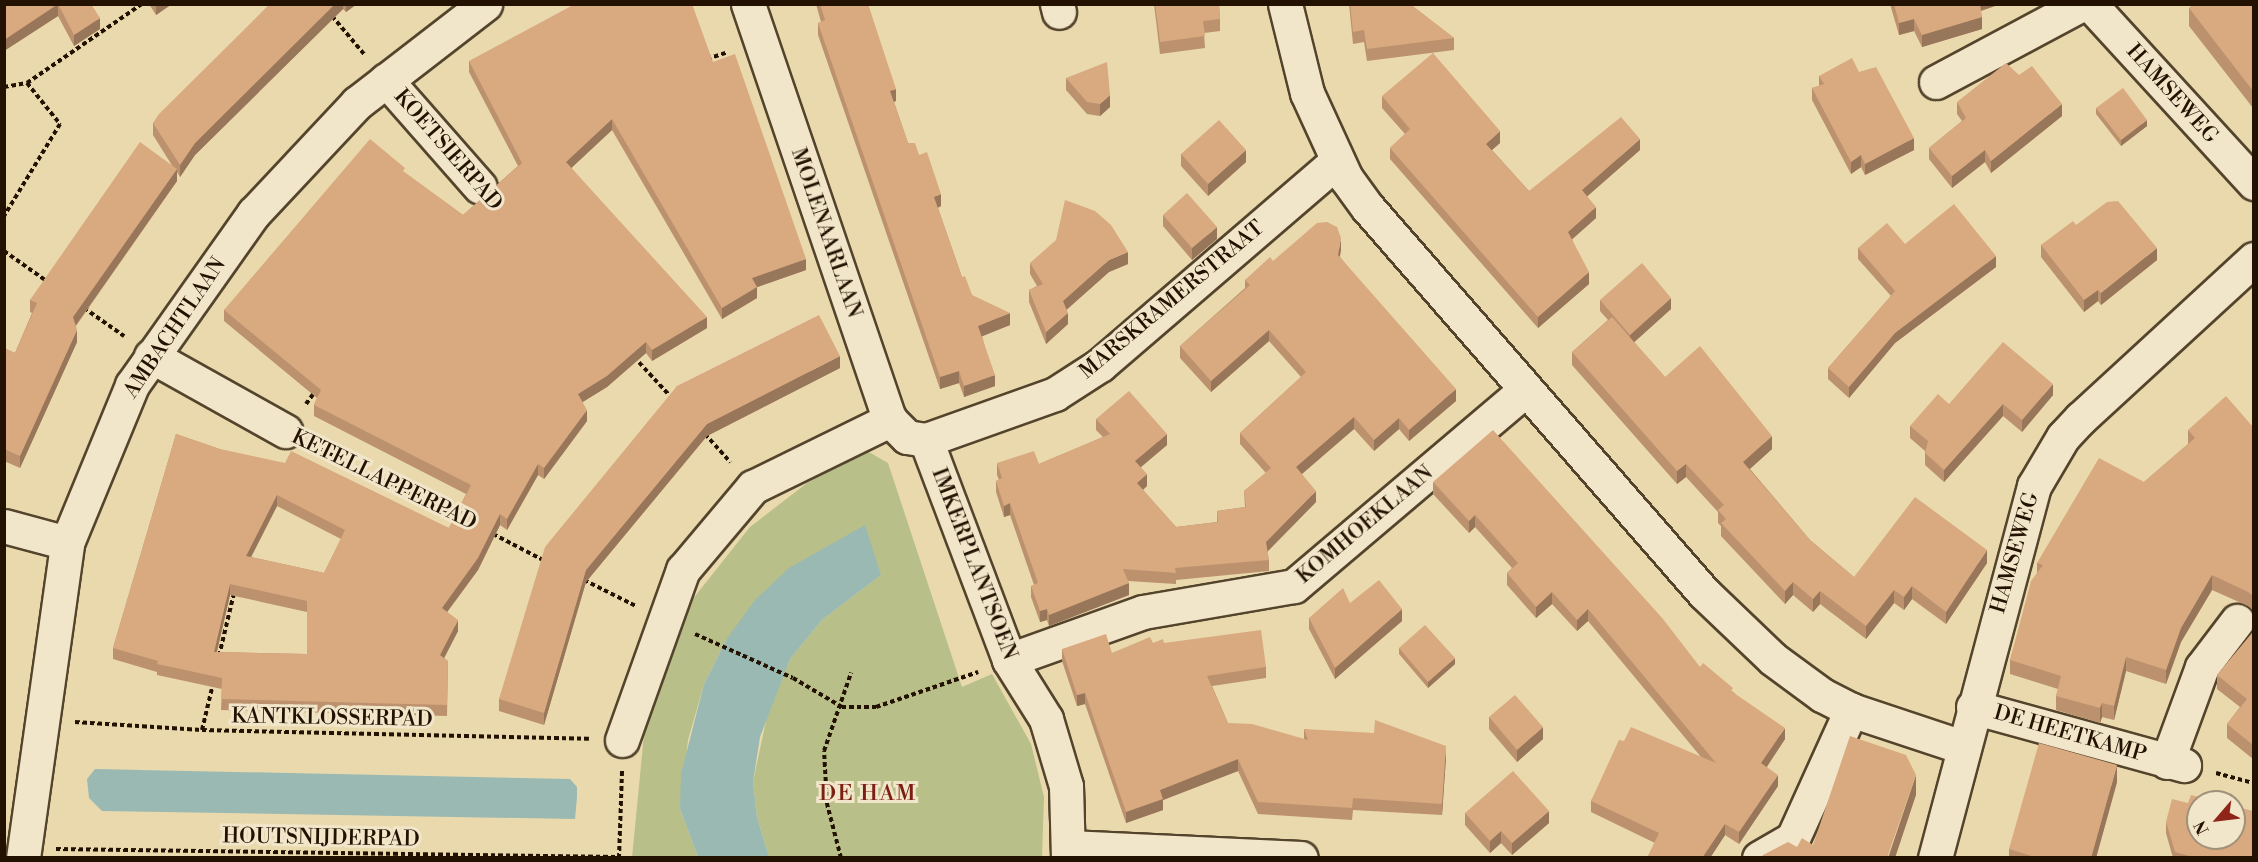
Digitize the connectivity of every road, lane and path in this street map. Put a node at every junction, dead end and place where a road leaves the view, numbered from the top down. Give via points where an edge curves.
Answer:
1 (142, 4) edge
2 (485, 4) edge
3 (748, 4) edge
4 (1285, 4) edge
5 (2082, 4) edge
6 (2090, 4) edge
7 (329, 13) edge
8 (761, 41) junction
9 (699, 61) edge
10 (386, 80) junction
11 (1936, 82) dead end
12 (27, 83) junction
13 (4, 87) edge
14 (1337, 161) junction
15 (2253, 183) edge
16 (480, 187) dead end
17 (4, 216) edge
18 (4, 251) edge
19 (2253, 260) edge
20 (50, 284) edge
21 (78, 303) edge
22 (632, 354) edge
23 (151, 356) junction
24 (320, 385) edge
25 (1525, 390) junction
26 (681, 408) edge
27 (890, 420) junction
28 (697, 425) edge
29 (285, 431) junction
30 (926, 440) junction
31 (753, 487) junction
32 (465, 521) edge
33 (4, 526) edge
34 (486, 531) edge
35 (67, 543) junction
36 (549, 563) edge
37 (581, 578) edge
38 (236, 581) edge
39 (666, 621) junction
40 (2237, 621) dead end
41 (1009, 660) junction
42 (218, 661) edge
43 (216, 672) edge
44 (851, 673) dead end
45 (842, 707) junction
46 (1973, 707) junction
47 (1851, 710) junction
48 (42, 720) junction
49 (202, 730) junction
50 (622, 740) junction
51 (1962, 747) junction
52 (17, 852) edge
53 (1069, 852) edge
54 (619, 857) edge
55 (841, 858) edge
56 (1301, 858) edge
57 (1759, 858) edge
58 (1935, 858) edge

1 - 12 path
2 - 10 street, AMBACHTLAAN
3 - 8 street, MOLENAARLAAN
4 - 14 street via 1307,93
5 - 11 street
6 - 15 street, HAMSEWEG
7 - 10 path
8 - 9 path
8 - 27 street, MOLENAARLAAN
10 - 16 street, KOETSIERPAD
10 - 23 street, AMBACHTLAAN via 357,103 254,213
12 - 13 path
12 - 17 path via 60,124
14 - 25 street via 1368,208
14 - 30 street, MARSKRAMERSTRAAT via 1100,365 1055,393
18 - 20 path
19 - 46 street, HAMSEWEG via 2107,391 2063,437 2050,457 2022,519
21 - 23 path
22 - 26 path
23 - 29 street, KETELLAPPERPAD
23 - 35 street, AMBACHTLAAN via 132,386
24 - 29 path
25 - 41 street, KOMHOEKLAAN via 1294,586 1143,612
25 - 47 street via 1738,629 1799,680
27 - 30 street via 907,437
27 - 31 street
28 - 31 path
29 - 32 path, KETELLAPPERPAD
30 - 41 street, IMKERPLANTSOEN
31 - 39 street via 683,570
33 - 35 street
34 - 36 path, KETELLAPPERPAD
35 - 48 street, AMBACHTLAAN
37 - 39 path
38 - 42 path
39 - 45 path via 793,678
39 - 50 street
40 - 46 street, DE HEETKAMP via 2202,667 2175,764
41 - 45 path via 876,707
41 - 53 street, IMKERPLANTSOEN via 1046,719 1066,786
43 - 49 path
44 - 45 path
45 - 55 path via 824,751 826,804
46 - 51 street, HAMSEWEG
47 - 51 street
47 - 57 street via 1793,838
48 - 49 path, KANTKLOSSERPAD
48 - 52 street, AMBACHTLAAN
49 - 50 path, KANTKLOSSERPAD
50 - 54 path
51 - 58 street, HAMSEWEG
52 - 54 path, HOUTSNIJDERPAD
53 - 56 street

